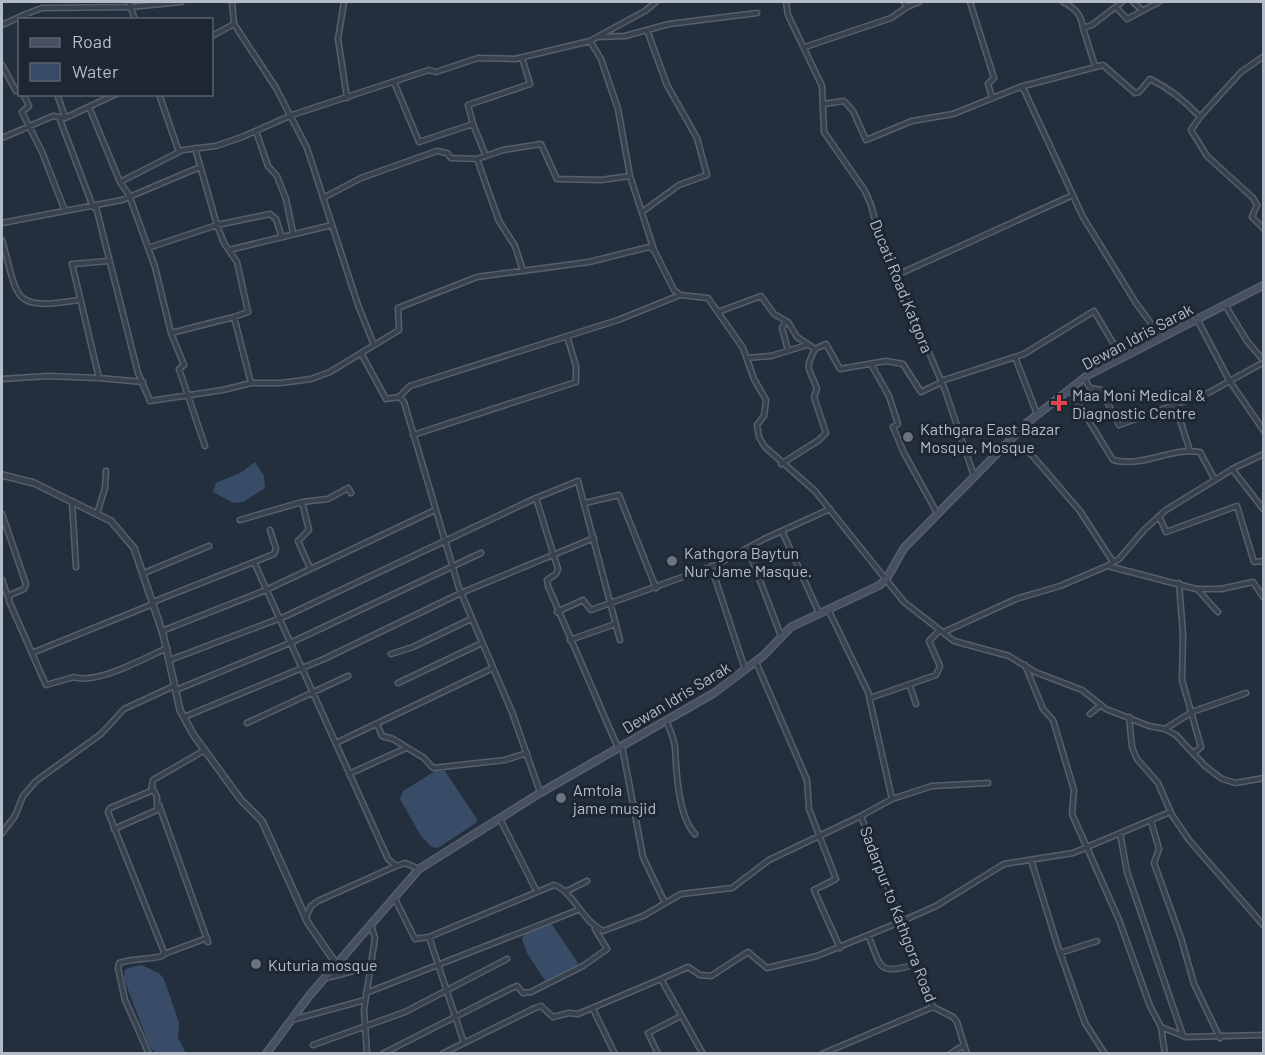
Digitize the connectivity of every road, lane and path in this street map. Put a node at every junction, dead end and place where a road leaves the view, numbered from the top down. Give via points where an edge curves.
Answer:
1 (136, 2) edge
2 (181, 2) edge
3 (232, 2) edge
4 (344, 2) edge
5 (656, 2) edge
6 (786, 2) edge
7 (919, 2) edge
8 (970, 2) edge
9 (1063, 2) edge
10 (1122, 2) edge
11 (1134, 2) edge
12 (1159, 2) edge
13 (130, 4) edge
14 (905, 4) edge
15 (1116, 7) junction
16 (1141, 9) junction
17 (757, 13) dead end
18 (27, 17) edge
19 (18, 20) edge
20 (234, 24) junction
21 (2, 25) edge
22 (1083, 28) junction
23 (647, 30) junction
24 (213, 35) edge
25 (599, 37) junction
26 (590, 41) junction
27 (805, 47) junction
28 (1263, 56) edge
29 (522, 57) junction
30 (2, 65) edge
31 (1095, 66) junction
32 (394, 82) junction
33 (1020, 87) junction
34 (18, 92) edge
35 (23, 96) edge
36 (58, 96) edge
37 (112, 96) edge
38 (160, 96) edge
39 (992, 97) junction
40 (347, 98) junction
41 (823, 104) junction
42 (89, 107) junction
43 (292, 115) junction
44 (59, 117) junction
45 (1200, 117) junction
46 (65, 118) junction
47 (473, 124) junction
48 (27, 125) junction
49 (256, 131) junction
50 (2, 138) edge
51 (195, 148) junction
52 (179, 152) junction
53 (485, 154) junction
54 (477, 159) junction
55 (200, 167) junction
56 (630, 176) junction
57 (120, 182) junction
58 (129, 195) junction
59 (1073, 195) junction
60 (323, 198) junction
61 (94, 207) junction
62 (65, 211) junction
63 (642, 212) junction
64 (2, 223) edge
65 (217, 225) junction
66 (332, 225) junction
67 (1263, 229) edge
68 (293, 233) junction
69 (281, 235) junction
70 (2, 240) edge
71 (148, 248) junction
72 (229, 249) junction
73 (654, 250) junction
74 (109, 261) junction
75 (523, 271) junction
76 (897, 275) junction
77 (1263, 285) edge
78 (680, 295) junction
79 (79, 300) junction
80 (1225, 305) junction
81 (718, 312) junction
82 (234, 317) junction
83 (1197, 320) junction
84 (786, 321) junction
85 (171, 333) junction
86 (567, 336) junction
87 (1161, 338) junction
88 (374, 345) junction
89 (807, 345) junction
90 (815, 349) junction
91 (788, 350) junction
92 (361, 353) junction
93 (1016, 357) junction
94 (747, 358) junction
95 (1122, 358) junction
96 (1263, 362) edge
97 (871, 364) junction
98 (99, 378) junction
99 (1084, 378) junction
100 (2, 379) edge
101 (1229, 380) junction
102 (144, 382) junction
103 (251, 382) junction
104 (942, 382) junction
105 (1070, 389) junction
106 (186, 394) junction
107 (399, 397) junction
108 (1174, 404) junction
109 (1037, 414) junction
110 (1263, 431) edge
111 (413, 435) junction
112 (205, 446) dead end
113 (999, 451) junction
114 (1190, 451) junction
115 (1263, 454) edge
116 (781, 464) junction
117 (1232, 469) junction
118 (106, 471) dead end
119 (2, 475) edge
120 (974, 476) junction
121 (1215, 480) junction
122 (351, 493) dead end
123 (536, 498) junction
124 (72, 502) junction
125 (302, 502) junction
126 (585, 503) junction
127 (830, 509) junction
128 (435, 510) junction
129 (1263, 510) edge
130 (2, 514) edge
131 (97, 514) junction
132 (938, 514) junction
133 (1159, 516) junction
134 (240, 520) dead end
135 (270, 530) dead end
136 (782, 531) junction
137 (594, 538) junction
138 (444, 540) junction
139 (209, 546) dead end
140 (748, 549) junction
141 (481, 553) dead end
142 (553, 553) junction
143 (1263, 561) edge
144 (254, 562) junction
145 (1113, 562) junction
146 (452, 565) junction
147 (711, 566) junction
148 (1107, 566) junction
149 (76, 567) dead end
150 (310, 568) junction
151 (144, 573) junction
152 (888, 579) junction
153 (2, 580) edge
154 (1179, 583) junction
155 (656, 588) junction
156 (1196, 589) junction
157 (266, 590) junction
158 (461, 593) junction
159 (8, 597) junction
160 (1263, 600) edge
161 (153, 603) junction
162 (610, 604) junction
163 (828, 609) junction
164 (557, 612) junction
165 (1218, 612) dead end
166 (819, 613) junction
167 (280, 619) junction
168 (471, 619) junction
169 (615, 624) junction
170 (162, 631) junction
171 (942, 632) junction
172 (782, 636) junction
173 (570, 640) junction
174 (620, 640) dead end
175 (290, 643) junction
176 (482, 643) junction
177 (167, 648) junction
178 (32, 653) junction
179 (391, 654) dead end
180 (170, 660) junction
181 (756, 662) junction
182 (1025, 664) junction
183 (303, 668) junction
184 (494, 668) junction
185 (745, 670) junction
186 (348, 676) dead end
187 (398, 683) dead end
188 (910, 686) junction
189 (176, 687) junction
190 (313, 690) junction
191 (1246, 693) dead end
192 (870, 698) junction
193 (916, 704) dead end
194 (1101, 705) junction
195 (1192, 712) junction
196 (1090, 714) dead end
197 (183, 717) junction
198 (1129, 717) junction
199 (666, 720) junction
200 (247, 723) dead end
201 (377, 724) junction
202 (1165, 729) junction
203 (336, 743) junction
204 (620, 747) junction
205 (406, 748) junction
206 (205, 750) junction
207 (527, 753) junction
208 (1194, 753) junction
209 (349, 774) junction
210 (1263, 778) edge
211 (988, 783) dead end
212 (152, 787) junction
213 (540, 793) junction
214 (892, 799) junction
215 (159, 805) junction
216 (1170, 812) junction
217 (861, 816) junction
218 (500, 818) junction
219 (1151, 821) junction
220 (114, 829) junction
221 (2, 833) edge
222 (1120, 833) junction
223 (694, 834) dead end
224 (818, 836) junction
225 (1086, 847) junction
226 (1031, 860) junction
227 (396, 866) junction
228 (419, 870) junction
229 (587, 881) dead end
230 (537, 892) junction
231 (565, 892) junction
232 (394, 896) junction
233 (665, 903) junction
234 (578, 910) junction
235 (305, 918) junction
236 (900, 922) junction
237 (370, 925) junction
238 (1263, 926) edge
239 (602, 933) junction
240 (868, 934) junction
241 (429, 937) junction
242 (1097, 941) dead end
243 (840, 948) junction
244 (1060, 953) junction
245 (164, 954) junction
246 (507, 959) dead end
247 (337, 964) junction
248 (916, 964) junction
249 (437, 965) junction
250 (369, 967) junction
251 (326, 978) junction
252 (661, 980) junction
253 (445, 991) junction
254 (366, 993) junction
255 (365, 1000) junction
256 (933, 1007) junction
257 (593, 1009) junction
258 (681, 1016) junction
259 (454, 1017) junction
260 (291, 1020) junction
261 (1161, 1027) junction
262 (365, 1028) junction
263 (1263, 1035) edge
264 (1183, 1036) junction
265 (1220, 1038) junction
266 (464, 1042) junction
267 (313, 1045) dead end
268 (964, 1045) junction
269 (149, 1053) edge
270 (266, 1053) edge
271 (367, 1053) edge
272 (382, 1053) edge
273 (442, 1053) edge
274 (615, 1053) edge
275 (658, 1053) edge
276 (703, 1053) edge
277 (822, 1053) edge
278 (950, 1053) edge
279 (967, 1053) edge
280 (1105, 1053) edge
281 (1165, 1053) edge

1 - 13 street
2 - 13 street
3 - 20 street
4 - 40 street via 338,39
5 - 25 street
6 - 27 street, Ducati Road,Katgora via 788,15
7 - 14 street
8 - 39 street via 994,78 988,84
9 - 22 street via 1082,18
10 - 15 street
11 - 16 street
12 - 16 street
13 - 18 street via 42,8
14 - 27 street via 891,18
15 - 16 street via 1127,19
15 - 22 street
17 - 23 street
19 - 21 street
20 - 24 street
20 - 43 street
22 - 31 street
23 - 25 street
23 - 63 street via 667,85 697,138 707,175 673,188
25 - 26 street
26 - 29 street
26 - 56 street via 601,59 618,109
27 - 41 street, Ducati Road,Katgora via 822,86
28 - 45 street via 1241,72
29 - 32 street via 478,58
29 - 47 street via 530,84 468,105
30 - 34 street
31 - 33 street
31 - 45 street via 1103,65 1135,93 1146,81 1154,81
32 - 40 street
32 - 47 street via 419,142
33 - 39 street
33 - 59 street
35 - 48 street via 29,106 22,112
36 - 46 street
37 - 42 street
38 - 52 street
39 - 41 street via 953,114 912,121 866,140 844,101
40 - 43 street
41 - 76 street, Ducati Road,Katgora via 824,132 865,191
42 - 46 street
42 - 57 street
43 - 49 street
43 - 60 street via 308,148
44 - 46 street
44 - 48 street
44 - 61 street
45 - 67 street via 1191,130 1206,156 1253,198 1257,204 1252,217
47 - 53 street
48 - 50 street
48 - 62 street
49 - 51 street via 216,146
49 - 68 street via 286,200
51 - 52 street
51 - 55 street
52 - 57 street
53 - 54 street
53 - 56 street via 541,144 556,179
54 - 60 street via 451,158 437,151 361,178
54 - 75 street
55 - 58 street
55 - 65 street
56 - 63 street
57 - 58 street
58 - 61 street
58 - 71 street
59 - 76 street
59 - 87 street
60 - 66 street
61 - 62 street
61 - 74 street
62 - 64 street
63 - 73 street
65 - 69 street via 270,214
65 - 71 street
65 - 72 street
66 - 68 street
66 - 88 street
68 - 69 street
69 - 72 street
70 - 79 street via 24,301 39,305
71 - 85 street via 166,302
72 - 82 street via 237,262 248,312
73 - 75 street via 649,247 589,262
73 - 78 street
74 - 79 street via 72,264
74 - 102 street via 138,373
75 - 88 street via 477,278 401,306 399,330
76 - 104 street, Ducati Road,Katgora
77 - 80 main road, Dewan Idris Sarak
78 - 81 street via 708,298
78 - 86 street
79 - 98 street
80 - 83 main road, Dewan Idris Sarak
80 - 96 street
81 - 84 street via 762,296 774,314
81 - 94 street
82 - 85 street
82 - 103 street
83 - 87 main road, Dewan Idris Sarak
83 - 101 street
84 - 89 street via 796,337
84 - 91 street via 782,328
85 - 106 street via 184,365 179,369
86 - 107 street via 410,386
86 - 111 street via 576,366 576,382
87 - 95 main road, Dewan Idris Sarak
88 - 92 street
89 - 90 street
89 - 91 street
90 - 97 street via 826,344 840,369
90 - 116 street via 807,365 817,389 814,397 826,433
91 - 94 street via 763,358
92 - 103 street via 311,379
92 - 107 street via 386,399
93 - 95 street via 1040,347 1094,311
93 - 104 street
93 - 109 street
94 - 116 street via 753,379 766,400 764,416 757,425 759,437
95 - 99 main road, Dewan Idris Sarak
96 - 101 street
97 - 104 street via 903,364 921,392
97 - 132 street via 889,396 898,424 893,427 903,453
98 - 100 street
98 - 102 street
99 - 105 main road, Dewan Idris Sarak
99 - 108 street via 1090,388 1101,390 1119,425
101 - 108 street via 1210,392
101 - 110 street
102 - 106 street via 150,400
103 - 106 street
104 - 120 street, Ducati Road,Katgora
105 - 109 main road, Dewan Idris Sarak
105 - 114 street via 1113,460 1155,460
106 - 112 street
107 - 111 street
108 - 114 street
109 - 113 main road, Dewan Idris Sarak
111 - 128 street
113 - 120 main road, Dewan Idris Sarak
113 - 145 street via 1023,450 1031,454 1080,511
114 - 121 street via 1200,452
115 - 117 street
116 - 127 street via 815,491
117 - 121 street
117 - 129 street
118 - 131 street
119 - 124 street via 34,483
120 - 132 main road, Dewan Idris Sarak
121 - 133 street
122 - 125 street via 348,488 328,498
123 - 126 street via 578,481
123 - 138 street
123 - 142 street
124 - 131 street
124 - 149 street
125 - 134 street
125 - 150 street via 309,530 298,541
126 - 137 street
126 - 155 street via 620,495
127 - 136 street
127 - 152 street
128 - 138 street
128 - 150 street
130 - 159 street via 26,584
131 - 151 street via 125,535
132 - 152 main road, Dewan Idris Sarak via 904,548
133 - 143 street via 1166,532 1237,506 1254,562
133 - 145 street
135 - 144 street via 274,554
136 - 140 street
136 - 166 street
137 - 142 street
137 - 162 street
138 - 146 street
138 - 167 street
139 - 151 street
140 - 147 street
140 - 172 street
141 - 146 street
142 - 158 street
142 - 164 street via 558,571 547,583
144 - 157 street
144 - 161 street
145 - 148 street
146 - 158 street
146 - 175 street
147 - 155 street
147 - 185 street
148 - 154 street
148 - 171 street via 1016,599
150 - 157 street
151 - 161 street
152 - 163 main road, Dewan Idris Sarak
152 - 171 street via 904,602
153 - 159 street
154 - 156 street
154 - 195 street via 1184,635 1182,680
155 - 162 street
156 - 160 street via 1221,589 1253,582
156 - 165 street
157 - 167 street
157 - 170 street
158 - 168 street
158 - 183 street
159 - 178 street
161 - 170 street
161 - 178 street
162 - 164 street via 591,610 583,600
162 - 169 street
163 - 166 main road, Dewan Idris Sarak
163 - 192 street
164 - 173 street
166 - 172 main road, Dewan Idris Sarak via 790,627
167 - 175 street
167 - 180 street
168 - 176 street
168 - 179 street
169 - 173 street
169 - 174 street
170 - 177 street
171 - 182 street via 954,641
171 - 188 street via 929,641 939,670
172 - 181 main road, Dewan Idris Sarak
173 - 204 street
175 - 183 street
175 - 189 street
176 - 184 street
176 - 187 street
177 - 178 street via 102,675 80,680 74,677 49,686
177 - 180 street
180 - 189 street
181 - 185 main road, Dewan Idris Sarak
181 - 224 street via 807,780 807,801
182 - 194 street via 1044,676 1082,690
182 - 225 street via 1042,709 1053,720 1074,790 1071,810
183 - 190 street
183 - 197 street
184 - 201 street
184 - 207 street
185 - 199 main road, Dewan Idris Sarak
186 - 190 street
188 - 192 street
188 - 193 street
189 - 197 street
189 - 221 street via 124,710 101,734 36,781
190 - 200 street
190 - 203 street
191 - 195 street
192 - 214 street
194 - 196 street
194 - 198 street
195 - 202 street
195 - 208 street via 1201,747
197 - 206 street
198 - 202 street
198 - 216 street via 1137,759 1158,783
199 - 204 main road, Dewan Idris Sarak
199 - 223 street via 675,747 684,812
201 - 203 street
201 - 205 street via 382,736
202 - 208 street
203 - 209 street
204 - 213 main road, Dewan Idris Sarak
204 - 233 street via 643,857
205 - 207 street via 433,768 505,760
205 - 209 street
206 - 212 street via 153,780
206 - 235 street via 266,828
207 - 213 street
208 - 210 street via 1222,779 1236,783
209 - 227 street via 387,859
211 - 214 street, Sadarpur to Kathgora Road via 932,786
212 - 215 street
212 - 220 street via 137,798 110,808
213 - 218 main road, Dewan Idris Sarak
214 - 217 street, Sadarpur to Kathgora Road
215 - 220 street via 157,810
215 - 245 street via 208,940
216 - 219 street
216 - 238 street
217 - 224 street
217 - 236 street, Sadarpur to Kathgora Road
218 - 228 main road, Dewan Idris Sarak
218 - 230 street
219 - 222 street
219 - 265 street via 1159,849 1154,863 1194,984
220 - 245 street
222 - 225 street
222 - 264 street via 1127,872
224 - 233 street via 769,860 732,888 681,894
224 - 243 street via 836,880 814,890
225 - 226 street
225 - 261 street
226 - 236 street via 1004,864 950,898
226 - 244 street
227 - 228 street via 405,863
227 - 235 street via 318,901
228 - 232 main road, Dewan Idris Sarak
229 - 231 street
230 - 231 street via 554,885
230 - 241 street
231 - 234 street
232 - 237 main road, Dewan Idris Sarak
232 - 241 street via 415,939
233 - 239 street
234 - 239 street
234 - 249 street
235 - 247 street
236 - 240 street
236 - 248 street, Sadarpur to Kathgora Road
237 - 247 main road, Dewan Idris Sarak
237 - 250 street via 375,938
239 - 259 street via 607,949 583,966 531,992 523,993 517,986
240 - 243 street
240 - 248 street via 881,966 887,970 899,971
241 - 249 street
242 - 244 street
243 - 252 street via 767,968 748,952 711,976 700,975 688,967
244 - 280 street via 1085,1023
245 - 269 street via 128,960 119,963 118,968 125,1000
246 - 253 street
247 - 251 main road, Dewan Idris Sarak
248 - 256 street, Sadarpur to Kathgora Road
249 - 253 street
249 - 254 street
250 - 251 street
250 - 254 street
251 - 260 main road, Dewan Idris Sarak
252 - 257 street
252 - 258 street
253 - 259 street
253 - 262 street
254 - 255 street
255 - 260 street
255 - 262 street
256 - 268 street, Sadarpur to Kathgora Road via 953,1017
256 - 277 street
257 - 266 street via 553,1017 541,1006
257 - 274 street
258 - 275 street via 648,1033
258 - 276 street
259 - 266 street
259 - 272 street
260 - 270 main road, Dewan Idris Sarak
261 - 264 street
261 - 281 street
262 - 267 street
262 - 271 street
263 - 265 street
264 - 265 street
266 - 273 street
268 - 278 street
268 - 279 street, Sadarpur to Kathgora Road

